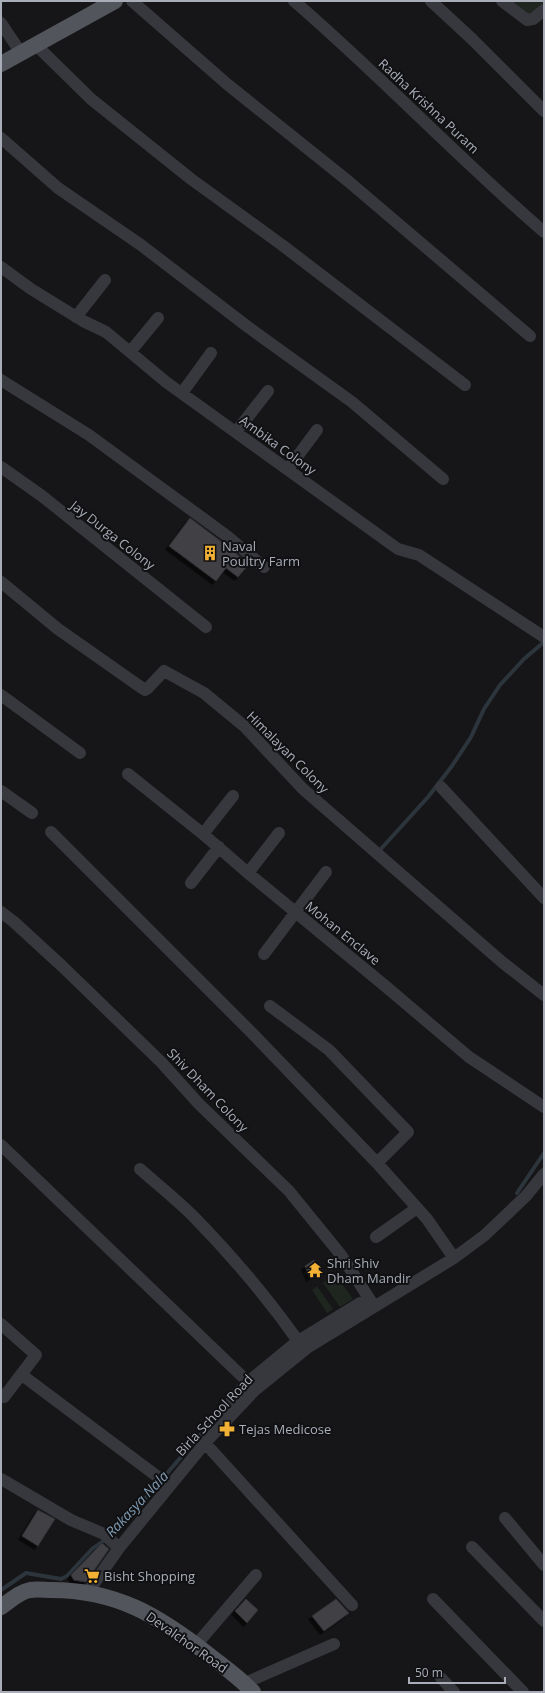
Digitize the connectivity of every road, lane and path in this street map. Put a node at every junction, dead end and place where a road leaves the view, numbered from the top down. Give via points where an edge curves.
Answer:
1 (132, 1) edge
2 (294, 1) edge
3 (431, 1) edge
4 (502, 1) edge
5 (109, 2) edge
6 (544, 10) edge
7 (1, 23) edge
8 (36, 45) junction
9 (21, 53) junction
10 (1, 64) edge
11 (544, 112) edge
12 (1, 138) edge
13 (544, 232) edge
14 (1, 267) edge
15 (105, 280) dead end
16 (76, 317) junction
17 (158, 318) dead end
18 (530, 336) dead end
19 (130, 352) junction
20 (211, 353) dead end
21 (1, 380) edge
22 (465, 385) dead end
23 (268, 391) dead end
24 (182, 393) junction
25 (317, 430) dead end
26 (236, 432) junction
27 (1, 467) edge
28 (288, 469) junction
29 (443, 479) dead end
30 (264, 567) dead end
31 (1, 582) edge
32 (206, 627) dead end
33 (544, 637) edge
34 (1, 695) edge
35 (80, 753) dead end
36 (128, 774) dead end
37 (441, 787) dead end
38 (1, 791) edge
39 (233, 796) dead end
40 (32, 813) dead end
41 (51, 832) dead end
42 (279, 833) dead end
43 (203, 834) junction
44 (219, 847) junction
45 (326, 872) dead end
46 (248, 873) junction
47 (191, 883) dead end
48 (544, 898) edge
49 (1, 912) edge
50 (296, 912) junction
51 (264, 954) dead end
52 (544, 995) edge
53 (270, 1006) dead end
54 (544, 1107) edge
55 (1, 1145) edge
56 (377, 1163) junction
57 (140, 1169) dead end
58 (544, 1174) edge
59 (417, 1208) junction
60 (376, 1237) dead end
61 (454, 1258) junction
62 (374, 1306) junction
63 (1, 1324) edge
64 (298, 1341) junction
65 (22, 1375) junction
66 (248, 1382) junction
67 (1, 1394) edge
68 (229, 1417) junction
69 (205, 1443) junction
70 (1, 1479) edge
71 (165, 1482) junction
72 (505, 1518) dead end
73 (112, 1542) junction
74 (472, 1547) dead end
75 (544, 1565) edge
76 (256, 1575) dead end
77 (88, 1592) junction
78 (433, 1599) dead end
79 (352, 1605) dead end
80 (1, 1607) edge
81 (544, 1621) edge
82 (334, 1644) dead end
83 (196, 1645) junction
84 (441, 1678) dead end
85 (249, 1688) edge
86 (454, 1692) edge
87 (523, 1692) edge

1 - 18 street via 227,84 348,181
2 - 13 street, Radha Krishna Puram
3 - 11 street
4 - 6 street via 527,20 533,19
5 - 8 main road
7 - 9 street
8 - 9 main road
8 - 22 street via 91,99 191,179
9 - 10 main road
12 - 29 street via 58,188 142,245 248,327 352,402
14 - 16 street, Ambika Colony
15 - 16 street
16 - 19 street, Ambika Colony via 106,332
17 - 19 street
19 - 24 street, Ambika Colony
20 - 24 street
21 - 30 street via 89,435 228,536
23 - 26 street
24 - 26 street, Ambika Colony
25 - 28 street
26 - 28 street, Ambika Colony
27 - 32 street, Jay Durga Colony via 42,496
28 - 33 street, Ambika Colony via 398,549 419,554
31 - 52 street, Himalayan Colony via 58,629 145,690 164,671 204,693 244,726 303,789 502,962
34 - 35 street
36 - 43 street, Mohan Enclave
37 - 48 street
38 - 40 street
39 - 43 street
41 - 56 street via 247,1028
42 - 46 street
43 - 44 street, Mohan Enclave
44 - 46 street, Mohan Enclave
44 - 47 street
45 - 50 street
46 - 50 street, Mohan Enclave
49 - 62 street, Shiv Dham Colony via 69,972 289,1191 341,1255
50 - 51 street
50 - 54 street, Mohan Enclave via 469,1058
53 - 56 street via 329,1050 408,1132
55 - 66 street
56 - 59 street
57 - 64 street via 193,1216 230,1255 270,1302
58 - 61 street, Birla School Road via 526,1196 485,1234
59 - 60 street
59 - 61 street
61 - 62 street, Birla School Road
62 - 64 street via 360,1303
62 - 68 street, Birla School Road via 307,1348 271,1376
63 - 65 street via 36,1355
64 - 66 street
65 - 67 street via 4,1397
65 - 71 street
66 - 68 street via 232,1399
68 - 69 street, Birla School Road
69 - 71 street, Birla School Road
69 - 79 street
70 - 73 street
71 - 73 street, Birla School Road
72 - 75 street
73 - 77 street, Birla School Road
74 - 81 street
76 - 83 street
77 - 80 main road, Devalchor Road via 29,1590
77 - 83 main road, Devalchor Road via 130,1604 157,1617
78 - 87 street
82 - 85 street
83 - 85 main road, Devalchor Road
84 - 86 street

